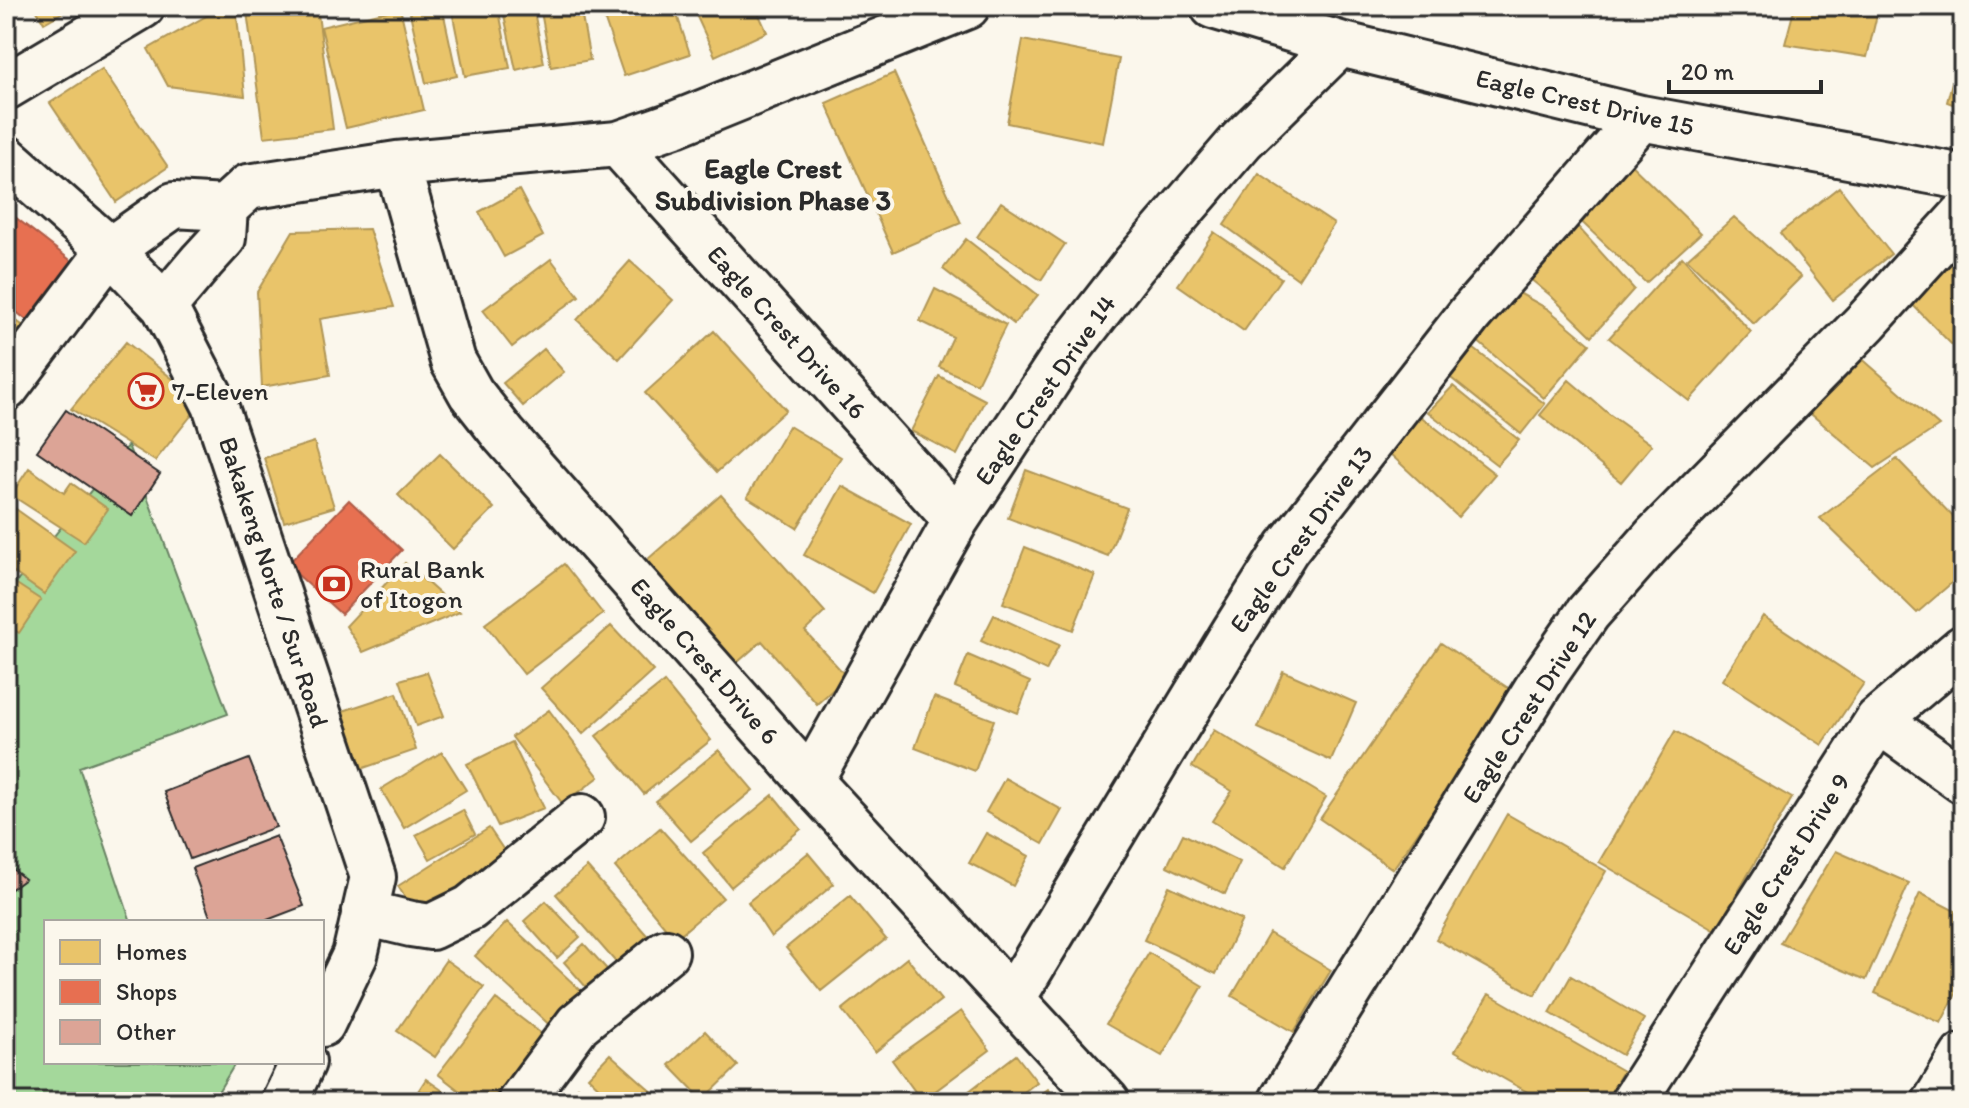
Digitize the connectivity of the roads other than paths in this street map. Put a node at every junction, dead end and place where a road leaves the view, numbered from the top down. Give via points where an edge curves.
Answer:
1 (142, 6) edge
2 (967, 6) edge
3 (1213, 6) edge
4 (1340, 44) junction
5 (6, 87) edge
6 (1641, 118) junction
7 (618, 144) junction
8 (6, 158) edge
9 (397, 164) junction
10 (1963, 177) edge
11 (225, 208) junction
12 (1963, 215) edge
13 (110, 250) junction
14 (164, 306) junction
15 (6, 388) edge
16 (956, 520) junction
17 (1963, 648) edge
18 (1878, 720) junction
19 (810, 781) junction
20 (1963, 781) edge
21 (582, 817) dead end
22 (365, 913) junction
23 (666, 952) dead end
24 (1013, 998) junction
25 (324, 1020) edge
26 (1963, 1056) edge
27 (302, 1064) edge
28 (284, 1102) edge
29 (520, 1102) edge
30 (1107, 1102) edge
31 (1281, 1102) edge
32 (1633, 1102) edge
33 (1935, 1102) edge

1 - 5 street
2 - 7 street
3 - 4 street, Eagle Crest Drive 15
4 - 6 street, Eagle Crest Drive 15
4 - 16 street, Eagle Crest Drive 14 via 1242,140 1134,265 1068,350
6 - 10 street, Eagle Crest Drive 15
6 - 24 street, Eagle Crest Drive 13 via 1470,314 1287,548
7 - 9 street
7 - 16 street, Eagle Crest Drive 16
8 - 13 street, Bakakeng Norte / Sur Road
9 - 11 street via 248,187
9 - 19 street, Eagle Crest Drive 6 via 453,361 471,393
11 - 13 street via 174,205
11 - 14 street via 223,238
12 - 31 street, Eagle Crest Drive 12 via 1588,613
13 - 14 street, Bakakeng Norte / Sur Road
13 - 15 street
14 - 22 street, Bakakeng Norte / Sur Road via 215,405 373,877
16 - 19 street, Eagle Crest Drive 14
17 - 18 street, Eagle Crest Drive 9
18 - 20 street
18 - 32 street, Eagle Crest Drive 9
19 - 24 street, Eagle Crest Drive 6
21 - 22 street via 470,908 431,927
22 - 25 street, Bakakeng Norte / Sur Road via 355,955
23 - 29 street via 578,1024
24 - 30 street, Eagle Crest Drive 6
26 - 33 street
27 - 28 street

